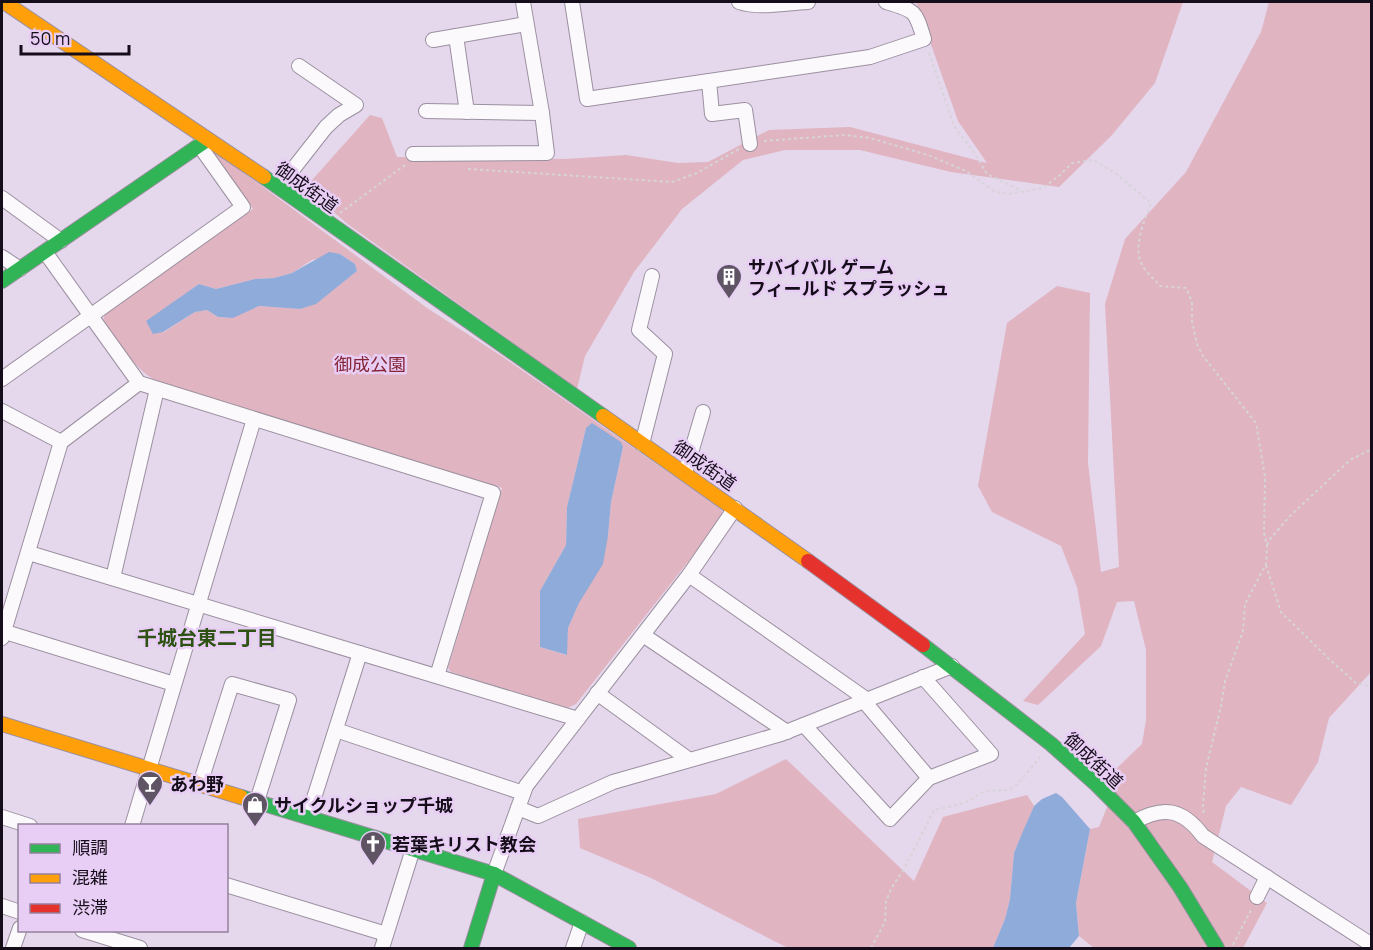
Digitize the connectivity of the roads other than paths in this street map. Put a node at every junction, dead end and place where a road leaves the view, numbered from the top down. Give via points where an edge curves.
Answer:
1 (4, 2) edge
2 (522, 2) edge
3 (572, 2) edge
4 (739, 2) edge
5 (808, 2) edge
6 (886, 2) edge
7 (776, 3) edge
8 (526, 24) junction
9 (456, 36) junction
10 (433, 40) dead end
11 (299, 66) dead end
12 (709, 81) junction
13 (426, 111) dead end
14 (467, 112) junction
15 (542, 113) junction
16 (203, 143) junction
17 (750, 144) road end
18 (409, 159) road end
19 (279, 187) junction
20 (2, 198) edge
21 (62, 241) junction
22 (45, 252) junction
23 (2, 257) edge
24 (20, 269) junction
25 (652, 276) dead end
26 (2, 281) edge
27 (90, 314) junction
28 (2, 379) edge
29 (139, 383) junction
30 (157, 389) junction
31 (2, 411) edge
32 (703, 412) dead end
33 (254, 419) junction
34 (61, 442) junction
35 (642, 444) junction
36 (685, 473) junction
37 (735, 508) junction
38 (29, 553) junction
39 (689, 575) junction
40 (113, 578) junction
41 (198, 604) junction
42 (2, 633) edge
43 (643, 635) junction
44 (360, 653) junction
45 (952, 666) junction
46 (437, 676) junction
47 (923, 677) junction
48 (174, 684) junction
49 (597, 693) junction
50 (864, 700) junction
51 (578, 719) junction
52 (2, 724) edge
53 (804, 725) junction
54 (336, 730) junction
55 (787, 732) junction
56 (688, 759) junction
57 (148, 769) junction
58 (929, 778) junction
59 (200, 784) junction
60 (523, 793) junction
61 (257, 801) junction
62 (518, 808) junction
63 (2, 817) edge
64 (308, 817) junction
65 (1134, 822) junction
66 (26, 824) edge
67 (132, 824) edge
68 (413, 849) junction
69 (494, 874) junction
70 (1267, 878) junction
71 (228, 886) edge
72 (1257, 897) road end
73 (2, 906) edge
74 (18, 911) edge
75 (582, 922) junction
76 (19, 932) edge
77 (386, 934) junction
78 (97, 938) edge
79 (1371, 945) edge
80 (13, 948) edge
81 (140, 948) edge
82 (382, 948) edge
83 (471, 948) edge
84 (573, 948) edge
85 (629, 948) edge
86 (1217, 948) edge

1 - 16 street, 御成街道
2 - 8 street
3 - 12 street via 587,99
4 - 7 street
5 - 7 street
6 - 12 street via 912,11 924,39 870,57
8 - 9 street
8 - 15 street
9 - 10 street
9 - 14 street
11 - 19 street via 356,105 326,127
12 - 17 street via 712,114 745,110
13 - 14 street
14 - 15 street
15 - 18 street via 547,153
16 - 19 street, 御成街道
16 - 21 street
16 - 27 street via 243,207
19 - 35 street, 御成街道
20 - 21 street
21 - 22 street
22 - 24 street
22 - 27 street
23 - 24 street
24 - 26 street
25 - 35 street via 639,330 665,354
27 - 28 street
27 - 29 street
29 - 30 street
29 - 34 street
30 - 33 street
30 - 40 street
31 - 34 street
32 - 36 street
33 - 41 street
33 - 46 street via 493,493
34 - 38 street
35 - 36 street, 御成街道
36 - 37 street, 御成街道
37 - 39 street
37 - 45 street, 御成街道
38 - 40 street
38 - 42 street
39 - 43 street
39 - 50 street
40 - 41 street
41 - 44 street
41 - 48 street
42 - 48 street
43 - 49 street
43 - 55 street
44 - 46 street
44 - 54 street
45 - 47 street
45 - 65 street, 御成街道 via 1051,744
46 - 51 street
47 - 50 street
47 - 58 street via 991,754
48 - 57 street
49 - 51 street
49 - 56 street
50 - 53 street
50 - 58 street
51 - 60 street
52 - 57 street
53 - 55 street
53 - 58 street via 890,819
54 - 60 street
54 - 64 street
55 - 56 street
56 - 62 street via 613,782 538,816
57 - 59 street
57 - 67 street
59 - 61 street
59 - 61 street via 232,684 289,700
60 - 62 street
61 - 64 street
62 - 69 street
63 - 66 street
64 - 68 street
65 - 70 street via 1150,813 1181,815 1203,836
65 - 86 street, 御成街道
68 - 69 street
68 - 77 street
69 - 75 street
69 - 83 street
70 - 72 street
70 - 79 street
71 - 77 street
73 - 74 street
75 - 84 street
75 - 85 street
76 - 80 street
77 - 82 street
78 - 81 street

